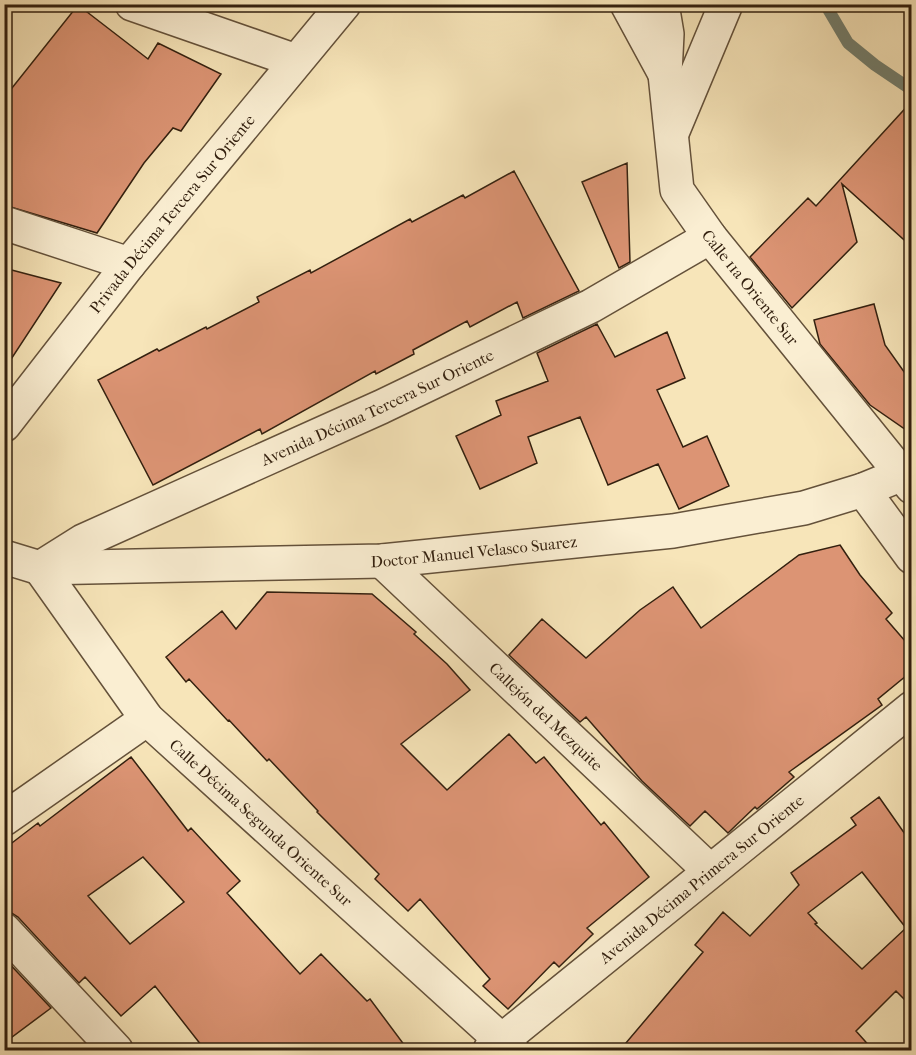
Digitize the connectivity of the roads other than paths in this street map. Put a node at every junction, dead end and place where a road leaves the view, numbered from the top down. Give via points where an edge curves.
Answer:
1 (132, 4) edge
2 (344, 4) edge
3 (627, 4) edge
4 (662, 4) edge
5 (726, 4) edge
6 (296, 61) junction
7 (665, 74) junction
8 (671, 135) junction
9 (4, 223) edge
10 (710, 237) junction
11 (129, 264) junction
12 (4, 425) edge
13 (908, 477) edge
14 (863, 490) junction
15 (912, 556) edge
16 (4, 557) edge
17 (382, 561) junction
18 (40, 568) junction
19 (4, 580) edge
20 (912, 708) edge
21 (147, 719) junction
22 (4, 819) edge
23 (710, 871) junction
24 (4, 930) edge
25 (501, 1047) edge
26 (116, 1050) edge

1 - 6 street
2 - 6 street, Privada Décima Tercera Sur Oriente
3 - 7 street, Calle 11a Oriente Sur
4 - 7 street, Calle 11a Oriente Sur via 667,34
5 - 8 street
6 - 11 street, Privada Décima Tercera Sur Oriente
7 - 8 street, Calle 11a Oriente Sur
8 - 10 street, Calle 11a Oriente Sur via 677,190
9 - 11 street
10 - 13 street, Calle 11a Oriente Sur
10 - 18 street, Avenida Décima Tercera Sur Oriente via 591,306 381,407 83,541
11 - 12 street, Privada Décima Tercera Sur Oriente
13 - 14 street, Doctor Manuel Velasco Suarez
14 - 15 street
14 - 17 street, Doctor Manuel Velasco Suarez via 804,508 673,531
16 - 18 street
17 - 18 street, Doctor Manuel Velasco Suarez
17 - 23 street, Callejón del Mezquite
18 - 19 street
18 - 21 street, Calle Décima Segunda Oriente Sur
20 - 23 street, Avenida Décima Primera Sur Oriente
21 - 22 street
21 - 25 street, Calle Décima Segunda Oriente Sur
23 - 25 street, Avenida Décima Primera Sur Oriente
24 - 26 street

